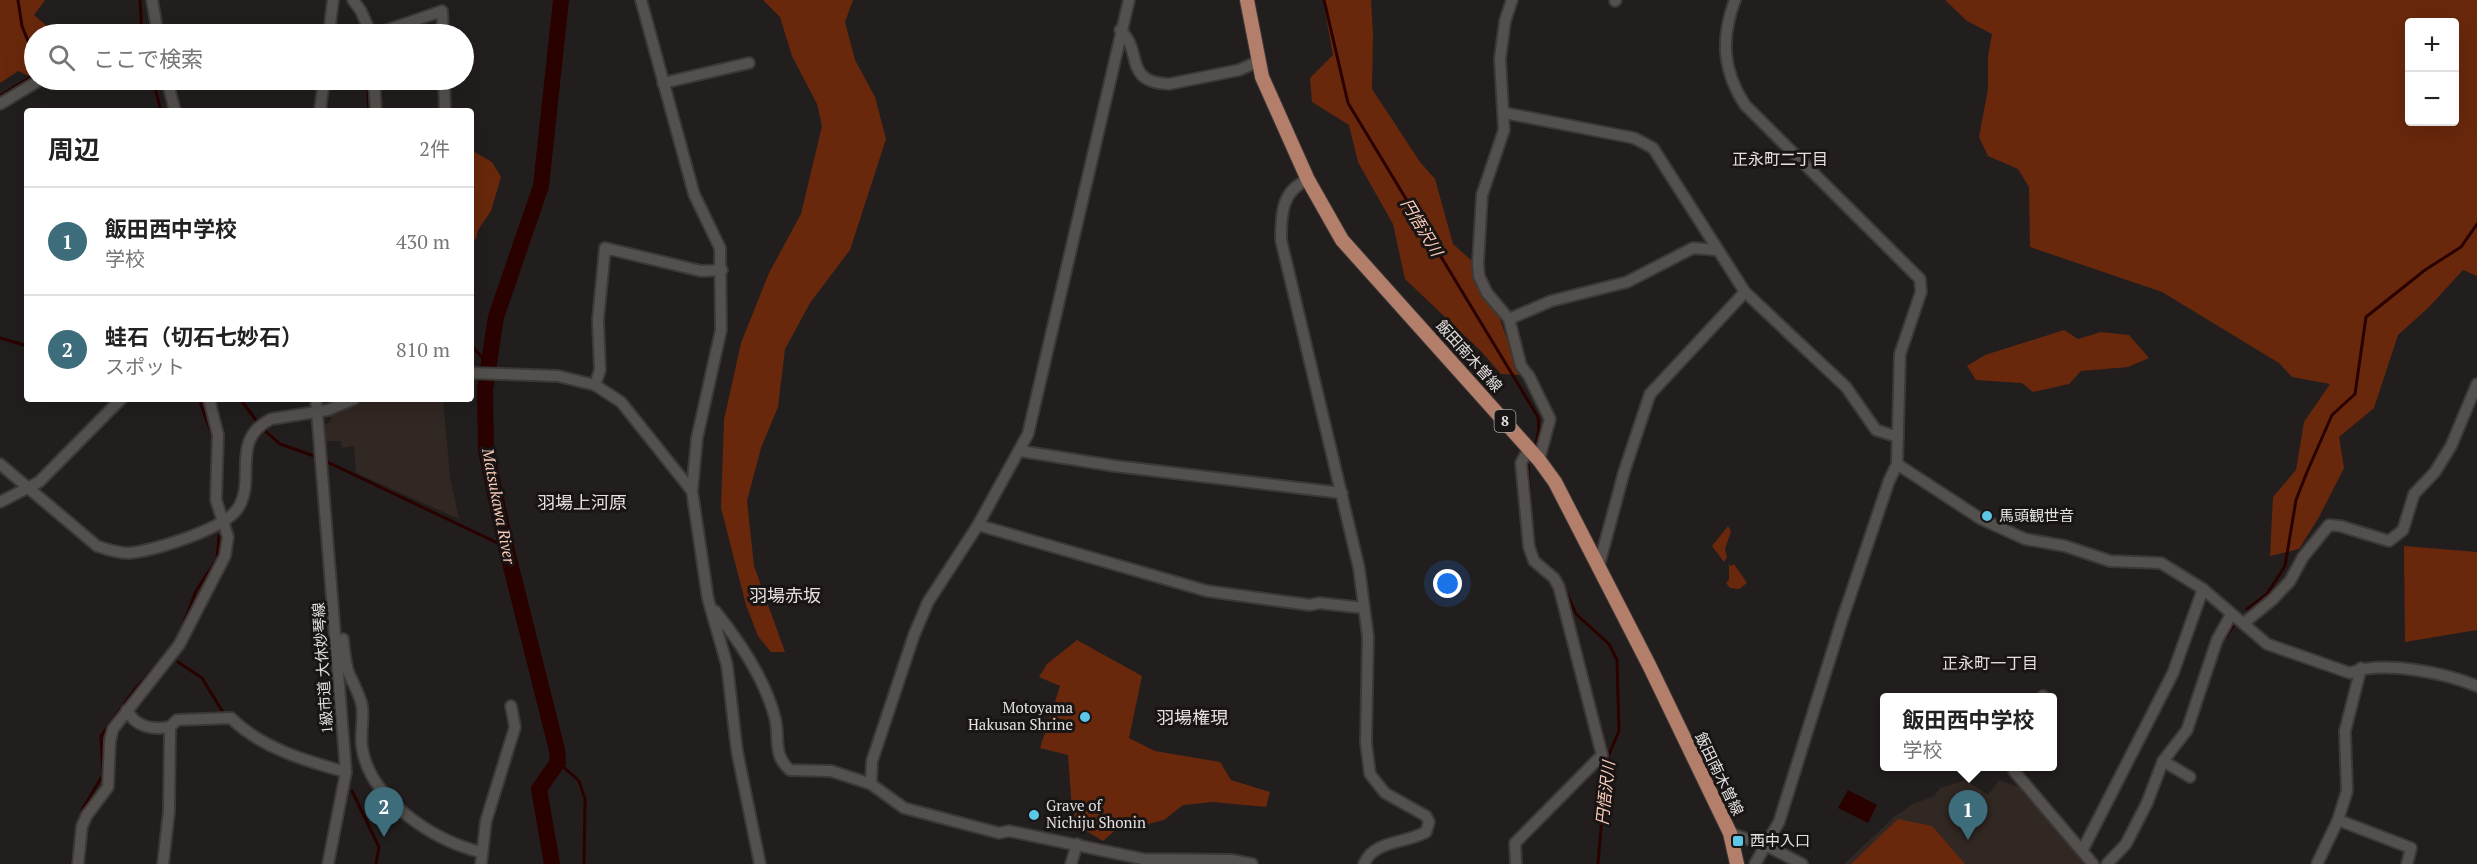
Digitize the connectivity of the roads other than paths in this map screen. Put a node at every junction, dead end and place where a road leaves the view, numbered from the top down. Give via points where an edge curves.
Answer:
1 (152, 0) edge
2 (333, 0) edge
3 (353, 0) edge
4 (641, 0) edge
5 (1130, 0) edge
6 (1247, 0) edge
7 (1512, 0) edge
8 (1735, 0) edge
9 (156, 24) edge
10 (330, 24) edge
11 (368, 24) edge
12 (403, 24) edge
13 (442, 24) edge
14 (1120, 30) junction
15 (749, 63) dead end
16 (1257, 63) junction
17 (663, 83) junction
18 (24, 90) edge
19 (170, 90) edge
20 (323, 90) edge
21 (375, 90) edge
22 (444, 90) edge
23 (0, 104) edge
24 (174, 108) edge
25 (320, 108) edge
26 (376, 108) edge
27 (445, 108) edge
28 (1505, 113) junction
29 (1308, 180) junction
30 (1717, 250) junction
31 (723, 270) junction
32 (1745, 292) junction
33 (1509, 319) junction
34 (474, 373) edge
35 (2477, 384) edge
36 (595, 385) junction
37 (118, 402) edge
38 (210, 402) edge
39 (316, 402) edge
40 (345, 402) edge
41 (316, 412) junction
42 (1898, 437) junction
43 (1528, 448) junction
44 (1020, 451) junction
45 (1539, 460) junction
46 (0, 464) edge
47 (1897, 464) junction
48 (26, 487) junction
49 (692, 491) junction
50 (1342, 493) junction
51 (0, 502) edge
52 (222, 522) junction
53 (978, 525) junction
54 (1599, 565) junction
55 (2203, 589) junction
56 (711, 606) junction
57 (1364, 608) junction
58 (334, 610) junction
59 (2231, 615) junction
60 (2244, 623) junction
61 (2361, 668) junction
62 (2477, 686) edge
63 (511, 706) dead end
64 (127, 710) junction
65 (170, 728) junction
66 (2163, 761) junction
67 (2014, 771) edge
68 (346, 772) junction
69 (2190, 777) dead end
70 (871, 784) junction
71 (2338, 820) junction
72 (1730, 833) junction
73 (1077, 844) junction
74 (1767, 846) junction
75 (2082, 851) junction
76 (481, 852) junction
77 (1145, 861) edge
78 (78, 864) edge
79 (163, 864) edge
80 (328, 864) edge
81 (481, 864) edge
82 (760, 864) edge
83 (1071, 864) edge
84 (1252, 864) edge
85 (1364, 864) edge
86 (1516, 864) edge
87 (1737, 864) edge
88 (1755, 864) edge
89 (1802, 864) edge
90 (2093, 864) edge
91 (2107, 864) edge
92 (2317, 864) edge
93 (2407, 864) edge

1 - 9 street
2 - 10 street
3 - 11 street
4 - 17 street
5 - 14 street
6 - 16 main road, 飯田南木曽線 / 8
7 - 28 street via 1500,59
8 - 42 street via 1725,37 1728,67 1745,105 1920,279 1921,292 1900,354
12 - 13 street via 441,11
14 - 16 street via 1129,40 1139,72 1158,84 1239,70
14 - 44 street via 1079,225 1028,434
15 - 17 street
16 - 29 main road, 飯田南木曽線 / 8
17 - 31 street via 694,194 720,248
18 - 23 street
19 - 24 street
20 - 25 street
21 - 26 street
22 - 27 street
28 - 30 street via 1634,138 1653,148
28 - 33 street via 1504,130 1482,195 1478,263 1487,293
29 - 43 main road, 飯田南木曽線 / 8 via 1342,240
29 - 50 street via 1292,191 1281,210 1281,240
30 - 32 street
30 - 33 street via 1693,248 1627,282 1551,301
31 - 36 street via 701,271 605,248 598,320 600,370
31 - 49 street via 721,330 697,438
32 - 42 street via 1846,387 1876,430
32 - 54 street via 1650,394
33 - 45 street via 1521,366 1550,419
34 - 36 street via 558,376
35 - 60 street via 2451,446 2435,472 2414,494 2403,530 2389,542 2329,525 2303,556 2290,580
36 - 49 street via 621,402
37 - 48 street via 39,482
38 - 52 street via 218,435 216,500
39 - 41 street
40 - 41 street
41 - 52 street via 271,418 260,425 248,441 239,507
41 - 58 street, 1級市道 大休妙琴線
42 - 47 street
43 - 45 main road, 飯田南木曽線 / 8
43 - 86 street via 1521,463 1529,547 1534,561 1559,587 1602,755 1515,843
44 - 50 street
44 - 53 street
45 - 54 main road, 飯田南木曽線 / 8 via 1568,504
46 - 48 street
47 - 55 street via 1981,519 2025,539 2065,546 2110,561 2155,561
47 - 74 street via 1842,620 1779,822
48 - 51 street
48 - 52 street via 90,541 116,552 154,547
49 - 56 street
50 - 57 street
52 - 64 street via 228,537 225,556 179,645
53 - 57 street via 1207,591
53 - 70 street via 928,602 914,635 872,761
54 - 72 main road, 飯田南木曽線 / 8
55 - 59 street
55 - 75 street via 2173,673
56 - 70 street via 763,686 776,719 777,752 784,764 797,772 831,771
56 - 82 street via 727,665 737,751
57 - 85 street via 1370,774 1385,793 1418,810 1429,822 1426,832 1411,840 1371,851
58 - 68 street, 1級市道 大休妙琴線
58 - 76 street via 347,670 362,704 362,748 374,777 403,812 422,826 442,839
59 - 60 street
59 - 66 street via 2217,640 2187,730
60 - 61 street via 2267,644 2350,672
61 - 62 street via 2426,670
61 - 71 street via 2345,731 2348,779
63 - 76 street via 515,727 486,821
64 - 65 street via 149,728
64 - 78 street via 113,729 110,741 108,787 82,826
65 - 68 street via 177,720 231,718 252,736 307,762
65 - 79 street via 169,811
66 - 69 street
66 - 91 street via 2127,844
67 - 75 street
68 - 80 street, 1級市道 大休妙琴線
70 - 73 street via 898,805 917,813 999,833 1009,831
71 - 92 street
71 - 93 street via 2412,848
72 - 74 street
72 - 87 main road, 飯田南木曽線 / 8
73 - 77 street
73 - 83 street
74 - 88 street
74 - 89 street
75 - 90 street
76 - 81 street
77 - 84 street via 1231,860

